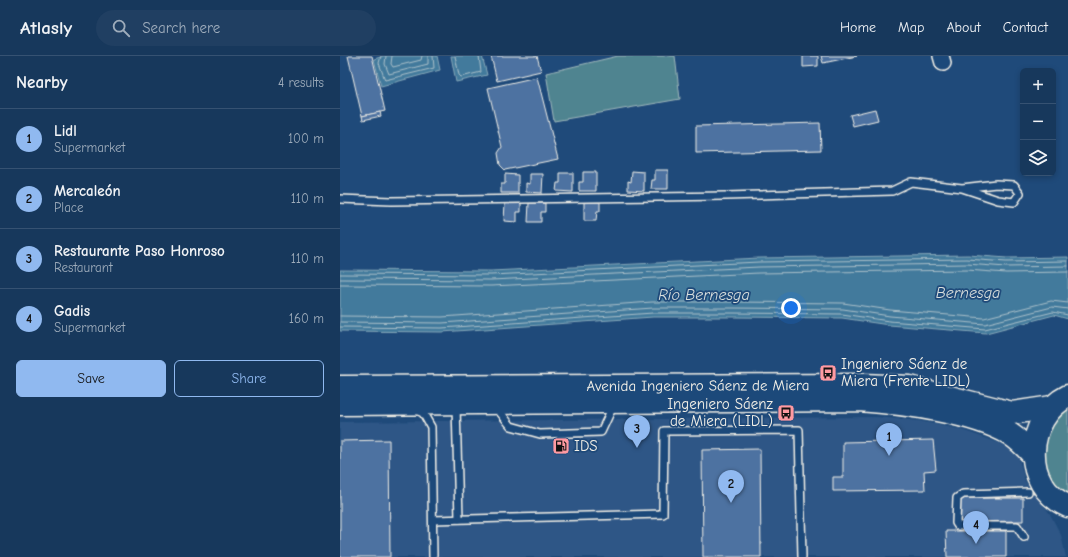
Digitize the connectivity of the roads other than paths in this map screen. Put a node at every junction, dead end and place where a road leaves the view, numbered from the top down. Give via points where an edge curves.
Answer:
1 (962, 188) junction
2 (340, 199) edge
3 (340, 387) edge
4 (1060, 402) edge
5 (614, 403) junction
6 (340, 404) edge
7 (404, 404) junction
8 (456, 404) junction
9 (494, 404) junction
10 (1033, 455) junction
11 (1028, 492) dead end
12 (1068, 506) edge
13 (459, 519) junction
14 (433, 520) junction
15 (1024, 537) dead end
16 (433, 557) edge
17 (802, 557) edge

1 - 1 lane via 998,200 1014,202 1020,193 1014,184
1 - 2 lane via 910,182 892,191 726,196 391,201
3 - 4 main road, Avenida Ingeniero Sáenz de Miera via 863,385 910,387 1012,413
4 - 10 main road via 1042,419 1036,433
5 - 9 main road, Avenida Ingeniero Sáenz de Miera
5 - 9 lane via 601,432 540,434 511,426
5 - 10 main road, Avenida Ingeniero Sáenz de Miera via 859,400 905,404 962,416 998,428 1020,441
6 - 7 main road, Avenida Ingeniero Sáenz de Miera
7 - 8 main road, Avenida Ingeniero Sáenz de Miera
7 - 14 lane via 423,413 431,427
8 - 9 main road, Avenida Ingeniero Sáenz de Miera
8 - 13 lane
10 - 12 main road via 1038,476 1046,489
11 - 15 lane via 963,494 957,498 958,526 1017,526
13 - 14 lane
13 - 17 lane via 663,514 664,431 800,430
14 - 16 lane

